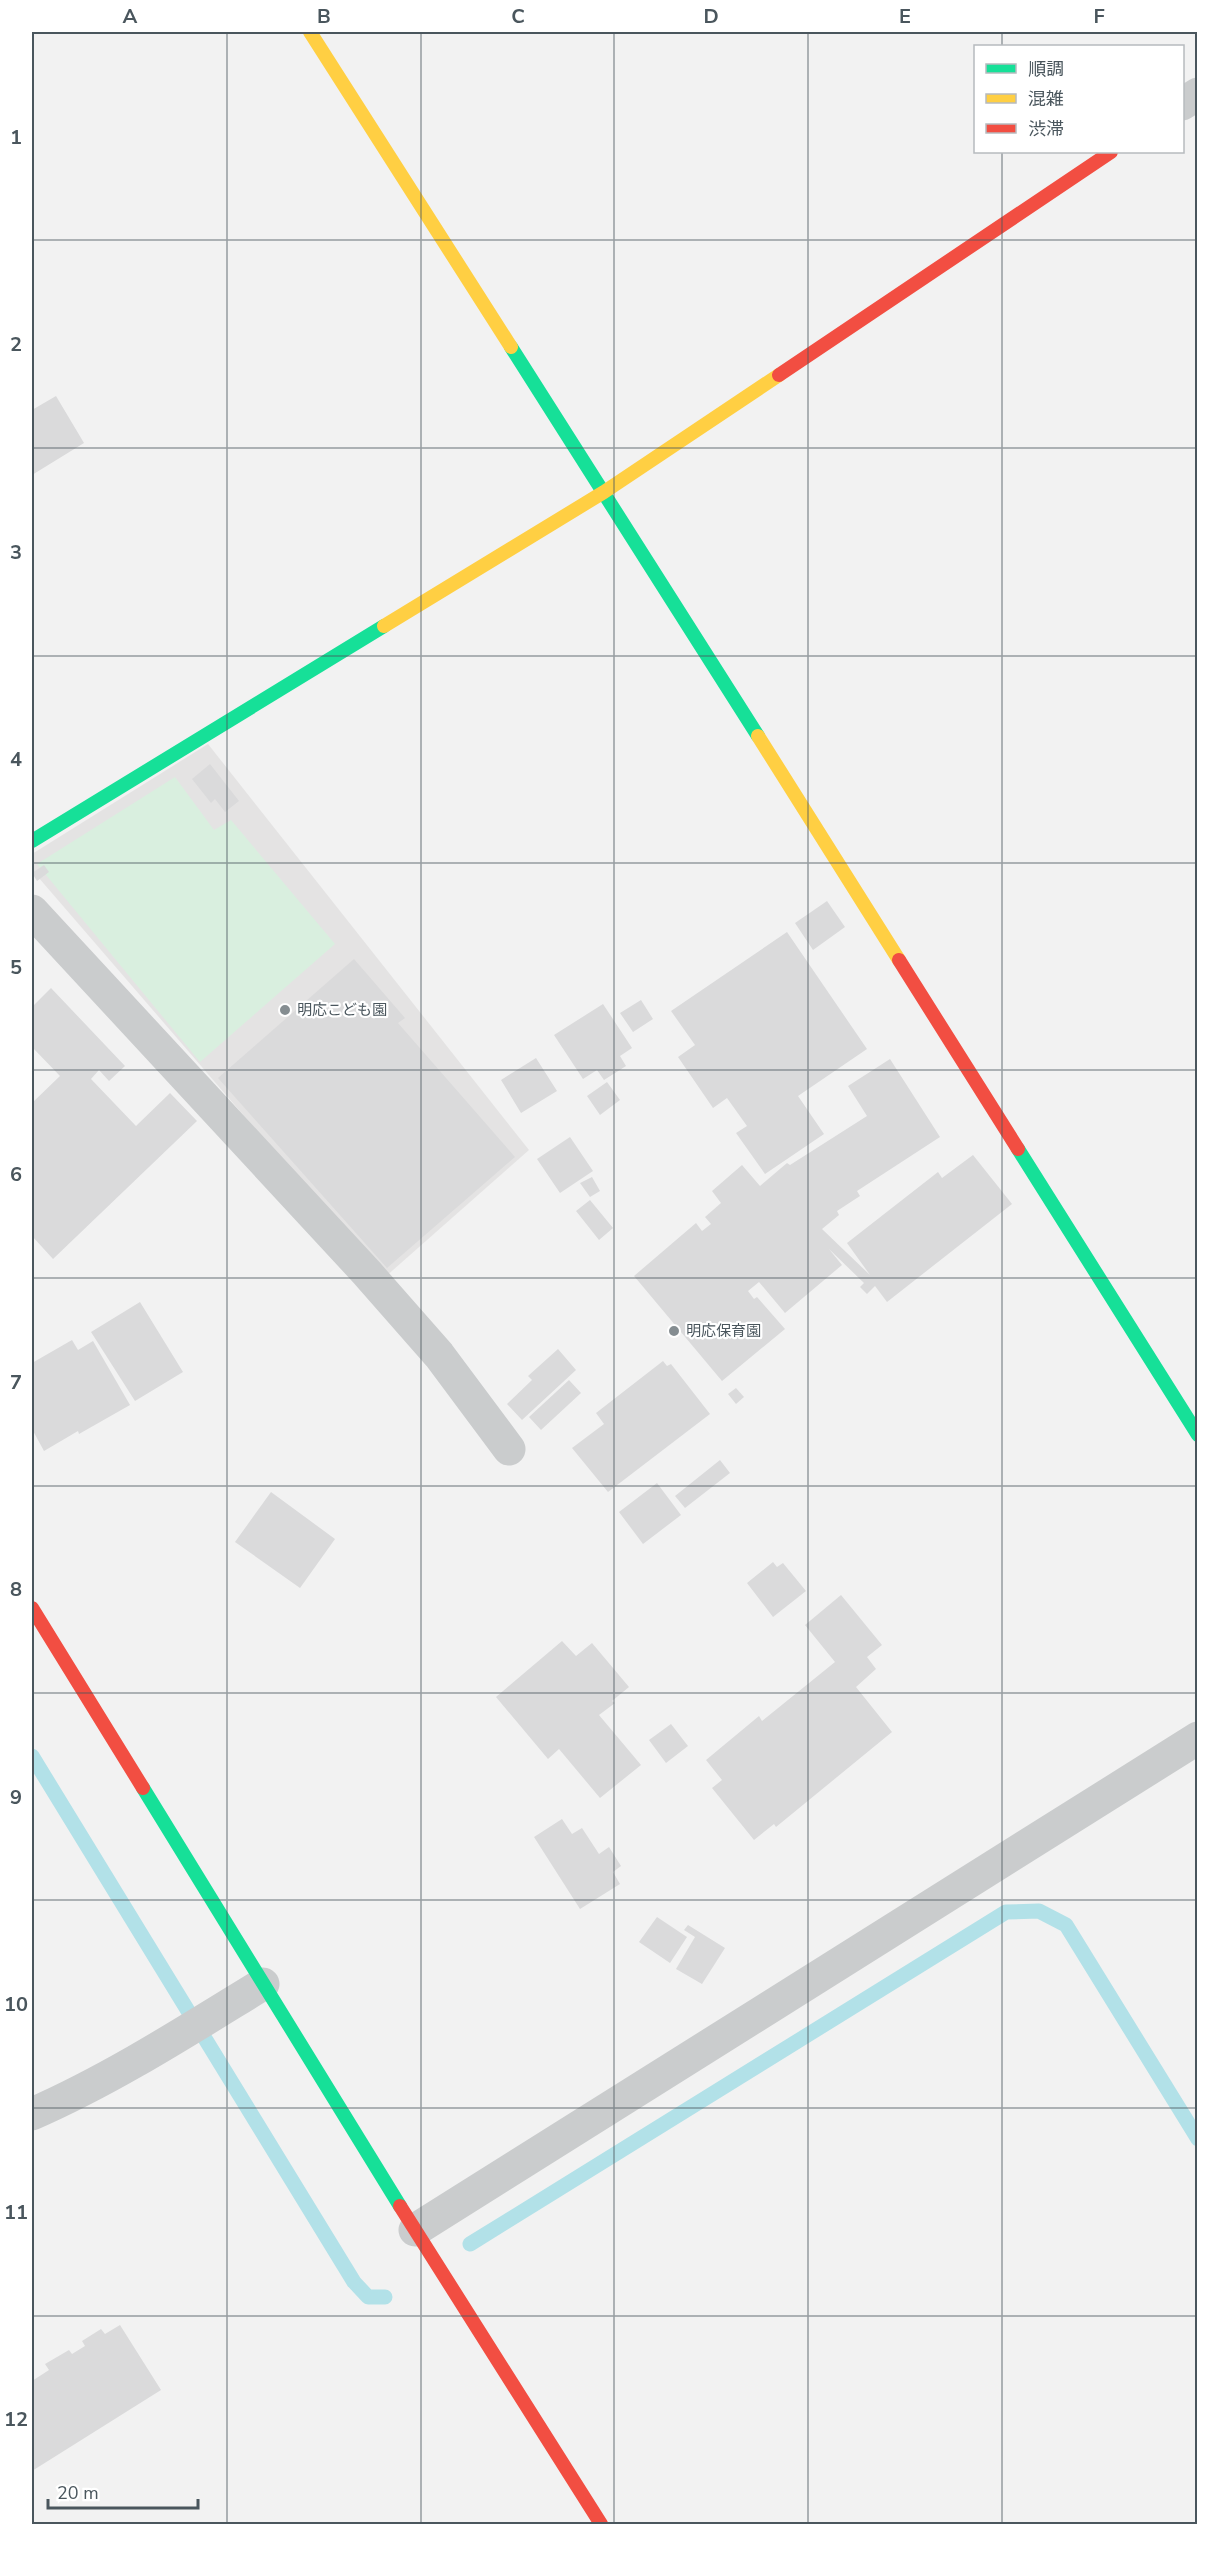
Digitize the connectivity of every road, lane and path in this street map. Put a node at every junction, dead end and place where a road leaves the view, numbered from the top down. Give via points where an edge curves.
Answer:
1 (310, 32) edge
2 (1197, 94) edge
3 (1184, 103) edge
4 (1111, 153) edge
5 (604, 492) junction
6 (32, 840) edge
7 (32, 911) edge
8 (1197, 1436) edge
9 (509, 1449) dead end
10 (32, 1608) edge
11 (1197, 1738) edge
12 (263, 1984) junction
13 (32, 2114) edge
14 (415, 2230) junction
15 (601, 2524) edge

1 - 5 street
2 - 3 street
4 - 5 street
5 - 6 street
5 - 8 street
7 - 9 street via 367,1273 439,1355
10 - 12 street
11 - 14 street
12 - 13 street via 178,2037
12 - 14 street
14 - 15 street

